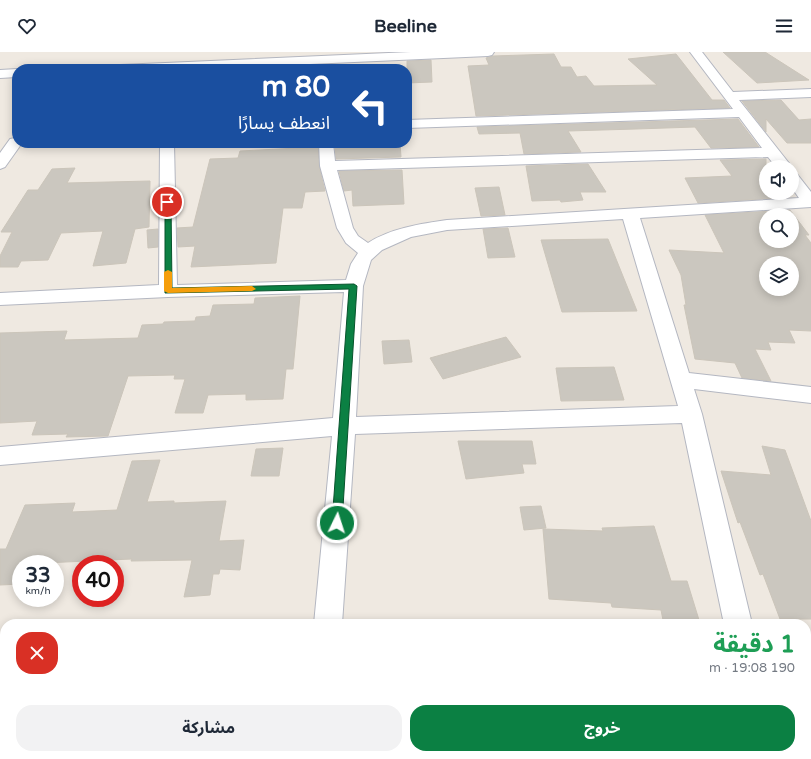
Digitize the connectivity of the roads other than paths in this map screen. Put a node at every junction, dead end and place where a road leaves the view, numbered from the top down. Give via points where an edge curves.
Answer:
1 (488, 52) edge
2 (696, 52) edge
3 (327, 60) edge
4 (235, 64) edge
5 (12, 73) edge
6 (0, 74) edge
7 (811, 93) edge
8 (730, 96) junction
9 (744, 113) junction
10 (412, 124) edge
11 (11, 142) edge
12 (167, 148) edge
13 (326, 148) edge
14 (773, 152) junction
15 (779, 160) edge
16 (0, 164) edge
17 (328, 166) junction
18 (799, 186) edge
19 (811, 202) edge
20 (630, 213) junction
21 (368, 252) junction
22 (354, 286) junction
23 (168, 291) junction
24 (0, 299) edge
25 (682, 380) junction
26 (811, 395) edge
27 (691, 414) junction
28 (343, 426) junction
29 (0, 456) edge
30 (328, 619) edge
31 (737, 619) edge

1 - 3 street
2 - 8 street
3 - 4 street
5 - 6 street
7 - 8 street
8 - 9 street
9 - 10 street
9 - 14 street
11 - 16 street
12 - 23 street
13 - 17 street
14 - 15 street
14 - 17 street
17 - 21 street via 345,228 352,240
18 - 19 street
19 - 20 street
20 - 21 street via 440,226 400,235
20 - 25 street
21 - 22 street via 358,269
22 - 23 street
22 - 28 street
23 - 24 street
25 - 26 street
25 - 27 street
27 - 28 street
27 - 31 street
28 - 29 street
28 - 30 street

